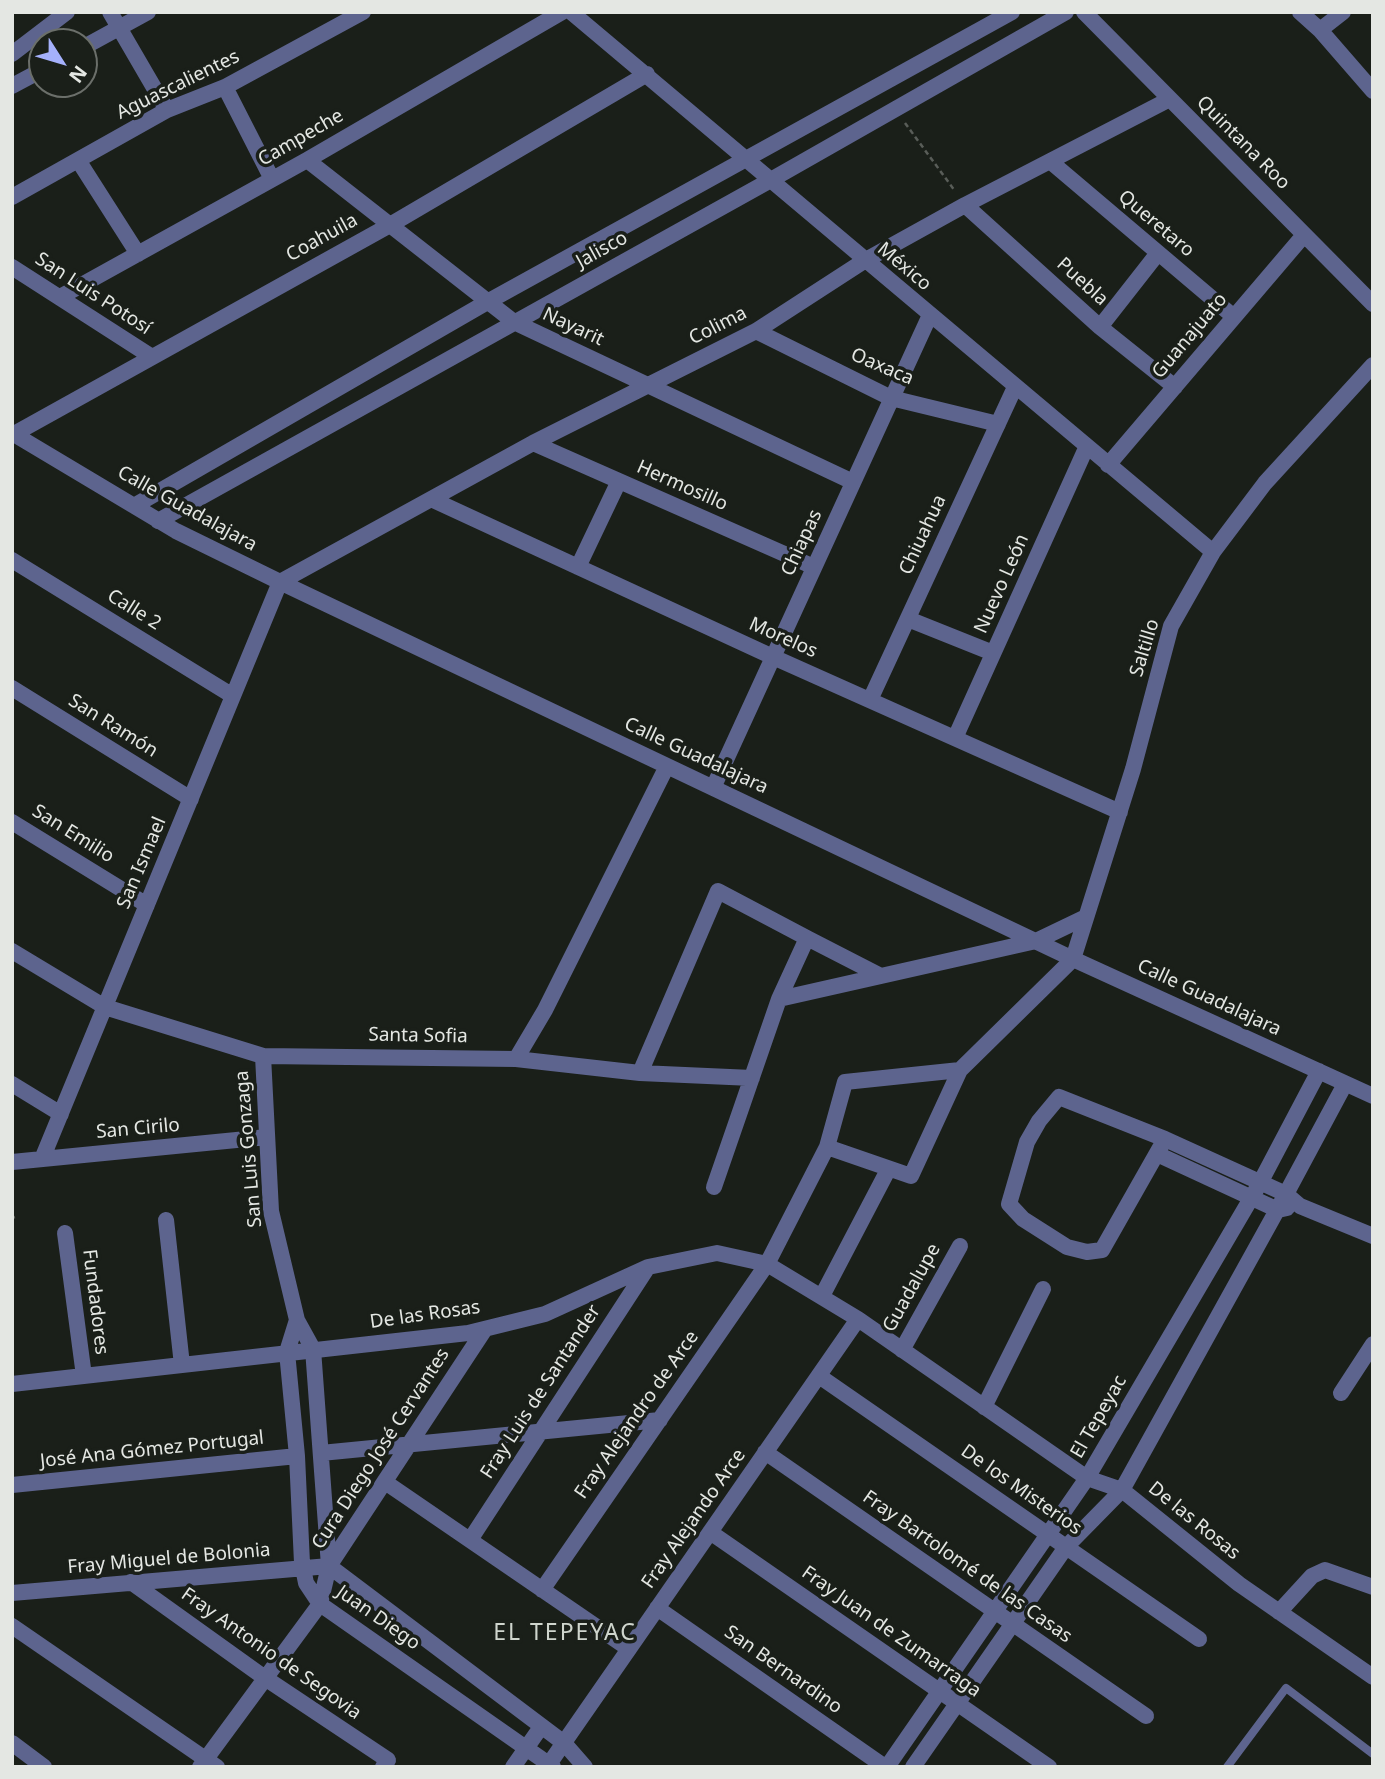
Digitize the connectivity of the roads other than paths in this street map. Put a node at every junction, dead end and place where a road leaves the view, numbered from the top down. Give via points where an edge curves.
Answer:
1 (67, 12) edge
2 (110, 12) edge
3 (149, 12) edge
4 (363, 12) edge
5 (562, 12) edge
6 (571, 12) edge
7 (1012, 12) edge
8 (1066, 12) edge
9 (1084, 12) edge
10 (1300, 12) edge
11 (1343, 12) edge
12 (119, 28) junction
13 (1320, 30) junction
14 (98, 39) edge
15 (12, 54) edge
16 (647, 74) junction
17 (28, 77) edge
18 (878, 85) junction
19 (12, 86) edge
20 (225, 87) junction
21 (1373, 91) edge
22 (1170, 99) junction
23 (167, 110) junction
24 (895, 110) junction
25 (78, 160) junction
26 (307, 160) junction
27 (746, 160) junction
28 (1051, 162) junction
29 (272, 179) junction
30 (769, 181) junction
31 (12, 197) edge
32 (965, 205) junction
33 (390, 225) junction
34 (1304, 235) junction
35 (1158, 253) junction
36 (138, 254) junction
37 (864, 261) junction
38 (12, 267) edge
39 (60, 297) junction
40 (489, 301) junction
41 (1373, 304) edge
42 (929, 315) junction
43 (1234, 317) junction
44 (514, 323) junction
45 (1100, 327) junction
46 (756, 331) junction
47 (152, 357) junction
48 (1373, 365) edge
49 (646, 385) junction
50 (1015, 387) junction
51 (1175, 387) junction
52 (891, 398) junction
53 (998, 424) junction
54 (13, 433) edge
55 (533, 443) junction
56 (1087, 446) junction
57 (1108, 465) junction
58 (619, 481) junction
59 (853, 482) junction
60 (431, 499) junction
61 (134, 506) junction
62 (158, 521) junction
63 (1213, 552) junction
64 (12, 560) edge
65 (578, 567) junction
66 (814, 567) junction
67 (280, 582) junction
68 (908, 619) junction
69 (993, 653) junction
70 (773, 657) junction
71 (12, 688) edge
72 (233, 696) junction
73 (870, 700) junction
74 (955, 738) junction
75 (667, 766) junction
76 (713, 788) junction
77 (191, 799) junction
78 (1120, 812) junction
79 (12, 821) edge
80 (147, 905) junction
81 (1086, 918) junction
82 (807, 938) junction
83 (1036, 941) junction
84 (12, 951) edge
85 (1073, 959) junction
86 (881, 976) junction
87 (779, 999) junction
88 (105, 1007) junction
89 (263, 1056) junction
90 (516, 1059) junction
91 (960, 1070) junction
92 (1319, 1071) junction
93 (640, 1073) junction
94 (752, 1078) junction
95 (12, 1084) edge
96 (1345, 1084) junction
97 (1373, 1096) edge
98 (61, 1114) junction
99 (267, 1137) junction
100 (827, 1147) junction
101 (1161, 1147) junction
102 (42, 1159) junction
103 (12, 1162) edge
104 (888, 1170) junction
105 (714, 1186) dead end
106 (1256, 1190) junction
107 (1286, 1194) junction
108 (1300, 1206) junction
109 (1278, 1210) junction
110 (166, 1220) dead end
111 (65, 1233) dead end
112 (1373, 1236) edge
113 (960, 1246) dead end
114 (767, 1264) junction
115 (648, 1267) junction
116 (1043, 1289) dead end
117 (822, 1296) junction
118 (858, 1319) junction
119 (297, 1320) junction
120 (485, 1329) junction
121 (1373, 1344) edge
122 (313, 1349) junction
123 (902, 1350) junction
124 (287, 1352) junction
125 (182, 1365) junction
126 (84, 1376) junction
127 (818, 1376) junction
128 (12, 1384) edge
129 (1341, 1393) dead end
130 (984, 1407) junction
131 (660, 1420) junction
132 (542, 1432) junction
133 (409, 1445) junction
134 (765, 1452) junction
135 (321, 1453) junction
136 (296, 1456) junction
137 (1087, 1478) junction
138 (385, 1482) junction
139 (12, 1485) edge
140 (1122, 1490) junction
141 (710, 1532) junction
142 (1048, 1535) junction
143 (470, 1540) junction
144 (1066, 1547) junction
145 (329, 1566) junction
146 (303, 1569) junction
147 (131, 1582) junction
148 (1373, 1587) edge
149 (542, 1590) junction
150 (12, 1593) edge
151 (320, 1604) junction
152 (657, 1608) junction
153 (995, 1612) junction
154 (1279, 1612) junction
155 (1012, 1624) junction
156 (12, 1626) edge
157 (1199, 1639) dead end
158 (629, 1649) junction
159 (1373, 1677) edge
160 (265, 1678) junction
161 (940, 1691) junction
162 (957, 1703) junction
163 (1146, 1716) dead end
164 (541, 1727) junction
165 (12, 1743) edge
166 (564, 1743) junction
167 (527, 1747) junction
168 (1373, 1754) edge
169 (385, 1763) edge
170 (207, 1764) edge
171 (550, 1765) edge
172 (44, 1767) edge
173 (513, 1767) edge
174 (585, 1767) edge
175 (886, 1767) edge
176 (913, 1767) edge
177 (1049, 1767) edge
178 (1227, 1767) edge

1 - 15 street
2 - 12 street
3 - 12 street
4 - 20 street, Aguascalientes
5 - 26 street, Campeche
6 - 16 street, México
7 - 18 street, Jalisco
8 - 24 street, Jalisco
9 - 22 street, Quintana Roo
10 - 13 street
11 - 13 street
12 - 14 street
12 - 23 street
13 - 21 street
16 - 27 street, México
16 - 33 street, Coahuila
17 - 19 street
18 - 24 street
18 - 27 street, Jalisco
20 - 23 street, Aguascalientes
20 - 29 street
22 - 28 street, Colima
22 - 34 street, Quintana Roo
23 - 25 street, Aguascalientes
24 - 30 street, Jalisco
25 - 31 street, Aguascalientes
25 - 36 street
26 - 29 street, Campeche
26 - 33 street, Nayarit
27 - 30 street, México
27 - 40 street, Jalisco
28 - 32 street, Colima
28 - 35 street, Queretaro
29 - 36 street, Campeche
30 - 37 street, México
30 - 44 street, Jalisco
32 - 37 street, Colima
32 - 45 street, Puebla
33 - 40 street, Nayarit
33 - 47 street, Coahuila
34 - 41 street, Quintana Roo
34 - 43 street, Guanajuato
35 - 43 street, Queretaro
35 - 45 street
36 - 39 street, Campeche
37 - 42 street, México
37 - 46 street, Colima
38 - 39 street, San Luis Potosí
39 - 47 street, San Luis Potosí
40 - 44 street, Nayarit
40 - 61 street, Jalisco
42 - 50 street, México
42 - 52 street, Chiapas
43 - 51 street, Guanajuato
44 - 49 street, Nayarit
44 - 62 street, Jalisco
45 - 51 street, Puebla
46 - 49 street, Colima
46 - 52 street, Oaxaca
47 - 54 street, Coahuila
48 - 63 street, Saltillo via 1265,483
49 - 55 street, Colima
49 - 59 street, Nayarit
50 - 53 street, Chiuahua
50 - 56 street, México
51 - 57 street, Guanajuato
52 - 53 street, Oaxaca
52 - 59 street, Chiapas
53 - 68 street, Chiuahua
54 - 61 street, Calle Guadalajara
55 - 58 street, Hermosillo
55 - 60 street, Colima
56 - 57 street, México
56 - 69 street, Nuevo León
57 - 63 street, México
58 - 65 street
58 - 66 street, Hermosillo
59 - 66 street, Chiapas
60 - 65 street, Morelos
60 - 67 street, Colima
61 - 62 street, Calle Guadalajara
62 - 67 street, Calle Guadalajara
63 - 78 street, Saltillo via 1171,626
64 - 72 street, Calle 2
65 - 70 street, Morelos
66 - 70 street, Chiapas
67 - 72 street, San Ismael
67 - 75 street, Calle Guadalajara
68 - 69 street
68 - 73 street, Chiuahua
69 - 74 street, Nuevo León
70 - 73 street, Morelos
70 - 76 street, Chiapas
71 - 77 street, San Ramón
72 - 77 street, San Ismael
73 - 74 street, Morelos
74 - 78 street, Morelos
75 - 76 street, Calle Guadalajara
75 - 90 street
76 - 83 street, Calle Guadalajara
77 - 80 street, San Ismael
78 - 81 street, Saltillo
79 - 80 street, San Emilio
80 - 88 street, San Ismael
81 - 83 street
81 - 85 street, Saltillo
82 - 86 street
82 - 87 street
82 - 93 street via 718,891
83 - 85 street, Calle Guadalajara
83 - 86 street
84 - 88 street, Santa Sofia
85 - 91 street
85 - 92 street, Calle Guadalajara
86 - 87 street
87 - 94 street
88 - 89 street, Santa Sofia
88 - 98 street, San Ismael
89 - 90 street, Santa Sofia
89 - 99 street, San Luis Gonzaga
90 - 93 street, Santa Sofia
91 - 100 street via 845,1082
91 - 104 street via 911,1176
92 - 96 street, Calle Guadalajara
92 - 106 street, El Tepeyac
93 - 94 street, Santa Sofia
94 - 105 street
95 - 98 street
96 - 97 street, Calle Guadalajara
96 - 107 street
98 - 102 street, San Ismael
99 - 102 street, San Cirilo
99 - 119 street, San Luis Gonzaga via 271,1211
100 - 104 street
100 - 114 street, Fray Alejandro de Arce
101 - 101 street via 1059,1097 1027,1142 1009,1204 1023,1219 1067,1247 1102,1250
101 - 106 street
102 - 103 street, San Cirilo
104 - 117 street
106 - 107 street
106 - 109 street
106 - 137 street, El Tepeyac
107 - 108 street
107 - 109 street
108 - 109 street
108 - 112 street
109 - 140 street
110 - 125 street
111 - 126 street, Fundadores
113 - 123 street, Guadalupe
114 - 115 street, De las Rosas via 717,1253
114 - 117 street, De las Rosas
114 - 131 street, Fray Alejandro de Arce
115 - 120 street, De las Rosas via 545,1314
115 - 132 street, Fray Luis de Santander
116 - 130 street
117 - 118 street, De las Rosas
118 - 123 street, De las Rosas
118 - 127 street, Fray Alejando Arce
119 - 122 street, San Luis Gonzaga
119 - 124 street
120 - 122 street, De las Rosas
120 - 133 street, Cura Diego José Cervantes
121 - 129 street
122 - 124 street, De las Rosas
122 - 135 street, San Luis Gonzaga
123 - 130 street, De las Rosas
124 - 125 street, De las Rosas
124 - 136 street, Juan Diego
125 - 126 street, De las Rosas
126 - 128 street, De las Rosas
127 - 134 street, Fray Alejando Arce
127 - 142 street, De los Misterios
130 - 137 street, De las Rosas
131 - 132 street
131 - 149 street, Fray Alejandro de Arce
132 - 133 street
132 - 143 street, Fray Luis de Santander
133 - 135 street
133 - 138 street, Cura Diego José Cervantes
134 - 141 street, Fray Alejando Arce
134 - 153 street, Fray Bartolomé de las Casas
135 - 145 street, San Luis Gonzaga
136 - 139 street, José Ana Gómez Portugal
136 - 146 street, Juan Diego
137 - 140 street, De las Rosas
137 - 142 street, El Tepeyac
138 - 143 street
138 - 145 street, Cura Diego José Cervantes
140 - 144 street
140 - 154 street, De las Rosas
141 - 152 street, Fray Alejando Arce
141 - 161 street, Fray Juan de Zumarraga
142 - 144 street, De los Misterios
142 - 153 street, El Tepeyac
143 - 149 street
144 - 155 street
144 - 157 street, De los Misterios
145 - 146 street, Fray Miguel de Bolonia
145 - 151 street, Cura Diego José Cervantes
145 - 164 street, Juan Diego
146 - 147 street, Fray Miguel de Bolonia
146 - 151 street, Juan Diego
147 - 150 street, Fray Miguel de Bolonia
147 - 160 street, Fray Antonio de Segovia
148 - 154 street via 1325,1570 1312,1576
149 - 158 street
151 - 160 street, Cura Diego José Cervantes
151 - 167 street, Juan Diego
152 - 158 street, Fray Alejando Arce
152 - 175 street, San Bernardino
153 - 155 street, Fray Bartolomé de las Casas
153 - 161 street, El Tepeyac
154 - 159 street, De las Rosas
155 - 162 street
155 - 163 street, Fray Bartolomé de las Casas
156 - 170 street
158 - 166 street, Fray Alejando Arce
160 - 169 street, Fray Antonio de Segovia
160 - 170 street, Cura Diego José Cervantes
161 - 162 street, Fray Juan de Zumarraga
161 - 175 street, El Tepeyac
162 - 176 street
162 - 177 street, Fray Juan de Zumarraga
164 - 166 street, Juan Diego
164 - 167 street
165 - 172 street
166 - 171 street, Fray Alejando Arce
166 - 174 street, Juan Diego
167 - 171 street, Juan Diego
167 - 173 street
168 - 178 lane via 1286,1688

